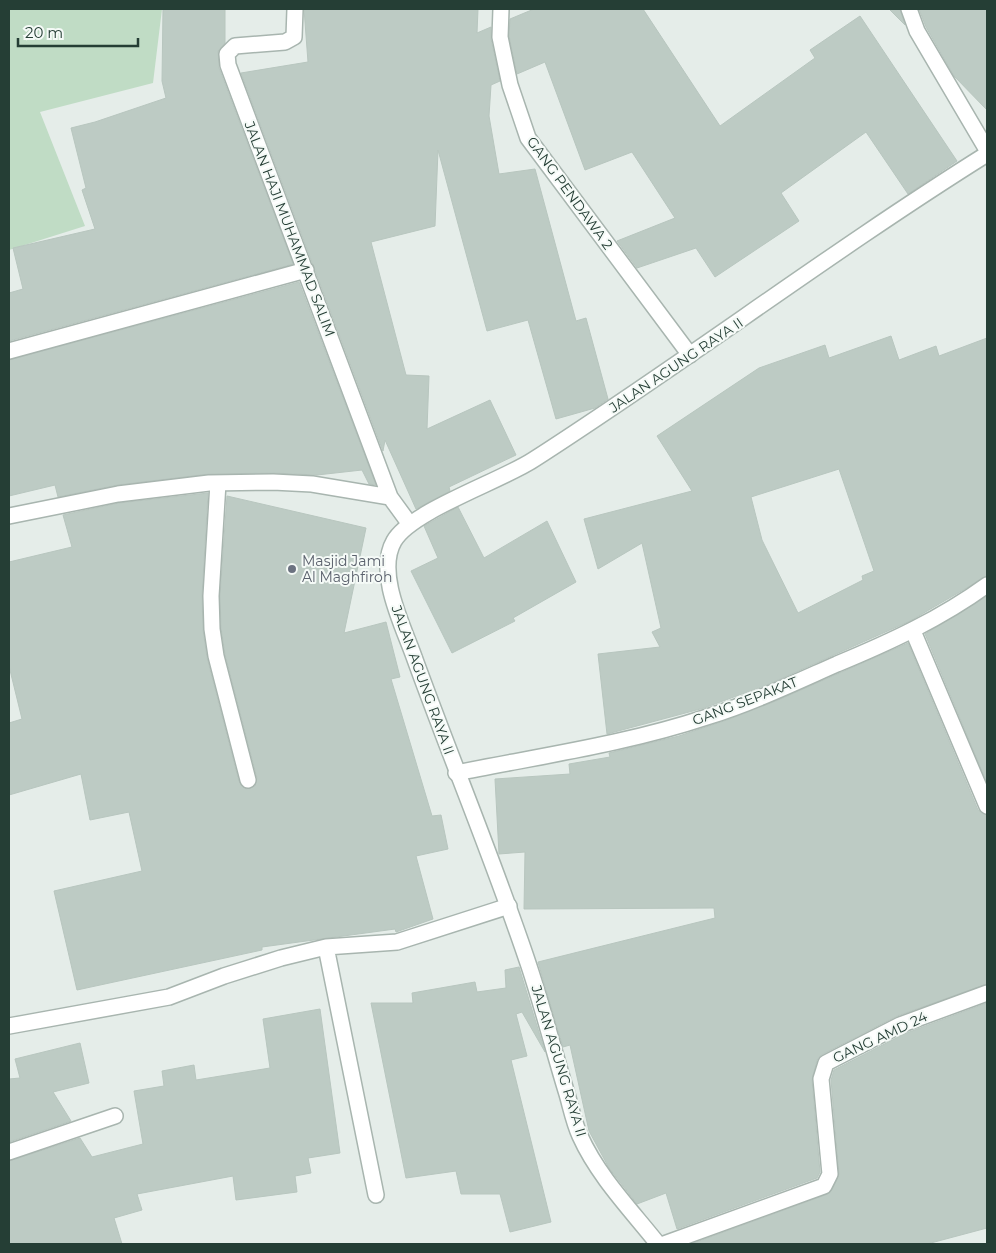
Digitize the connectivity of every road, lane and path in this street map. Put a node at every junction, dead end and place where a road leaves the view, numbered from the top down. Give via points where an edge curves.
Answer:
1 (295, 9) edge
2 (501, 9) edge
3 (909, 9) edge
4 (987, 150) edge
5 (987, 154) edge
6 (306, 270) junction
7 (9, 351) edge
8 (690, 356) junction
9 (218, 483) junction
10 (390, 497) junction
11 (9, 516) edge
12 (409, 523) junction
13 (987, 585) edge
14 (914, 631) junction
15 (456, 773) junction
16 (248, 780) dead end
17 (987, 806) edge
18 (509, 906) junction
19 (326, 947) junction
20 (987, 993) edge
21 (9, 1026) edge
22 (116, 1116) dead end
23 (9, 1152) edge
24 (376, 1195) dead end
25 (658, 1244) edge
26 (664, 1244) edge

1 - 6 street, JALAN HAJI MUHAMMAD SALIM via 294,37 290,40 235,46 227,54 228,65 270,182
2 - 8 street, GANG PENDAWA 2 via 500,37 510,85 528,138
3 - 4 street via 917,31
5 - 8 street, JALAN AGUNG RAYA II via 899,209
6 - 7 street
6 - 10 street, JALAN HAJI MUHAMMAD SALIM
8 - 12 street, JALAN AGUNG RAYA II via 528,464
9 - 10 street via 312,484
9 - 11 street via 127,493
9 - 16 street via 212,629
10 - 12 street, JALAN HAJI MUHAMMAD SALIM
12 - 15 street, JALAN AGUNG RAYA II via 394,541 388,558 388,575 398,612
13 - 14 street, GANG SEPAKAT
14 - 15 street, GANG SEPAKAT via 705,718 594,747
14 - 17 street
15 - 18 street, JALAN AGUNG RAYA II
18 - 19 street via 397,942
18 - 25 street, JALAN AGUNG RAYA II via 579,1134 595,1163
19 - 21 street via 243,970 169,997
19 - 24 street
20 - 26 street, GANG AMD 24 via 900,1025 826,1063 821,1079 830,1174 824,1186
22 - 23 street

